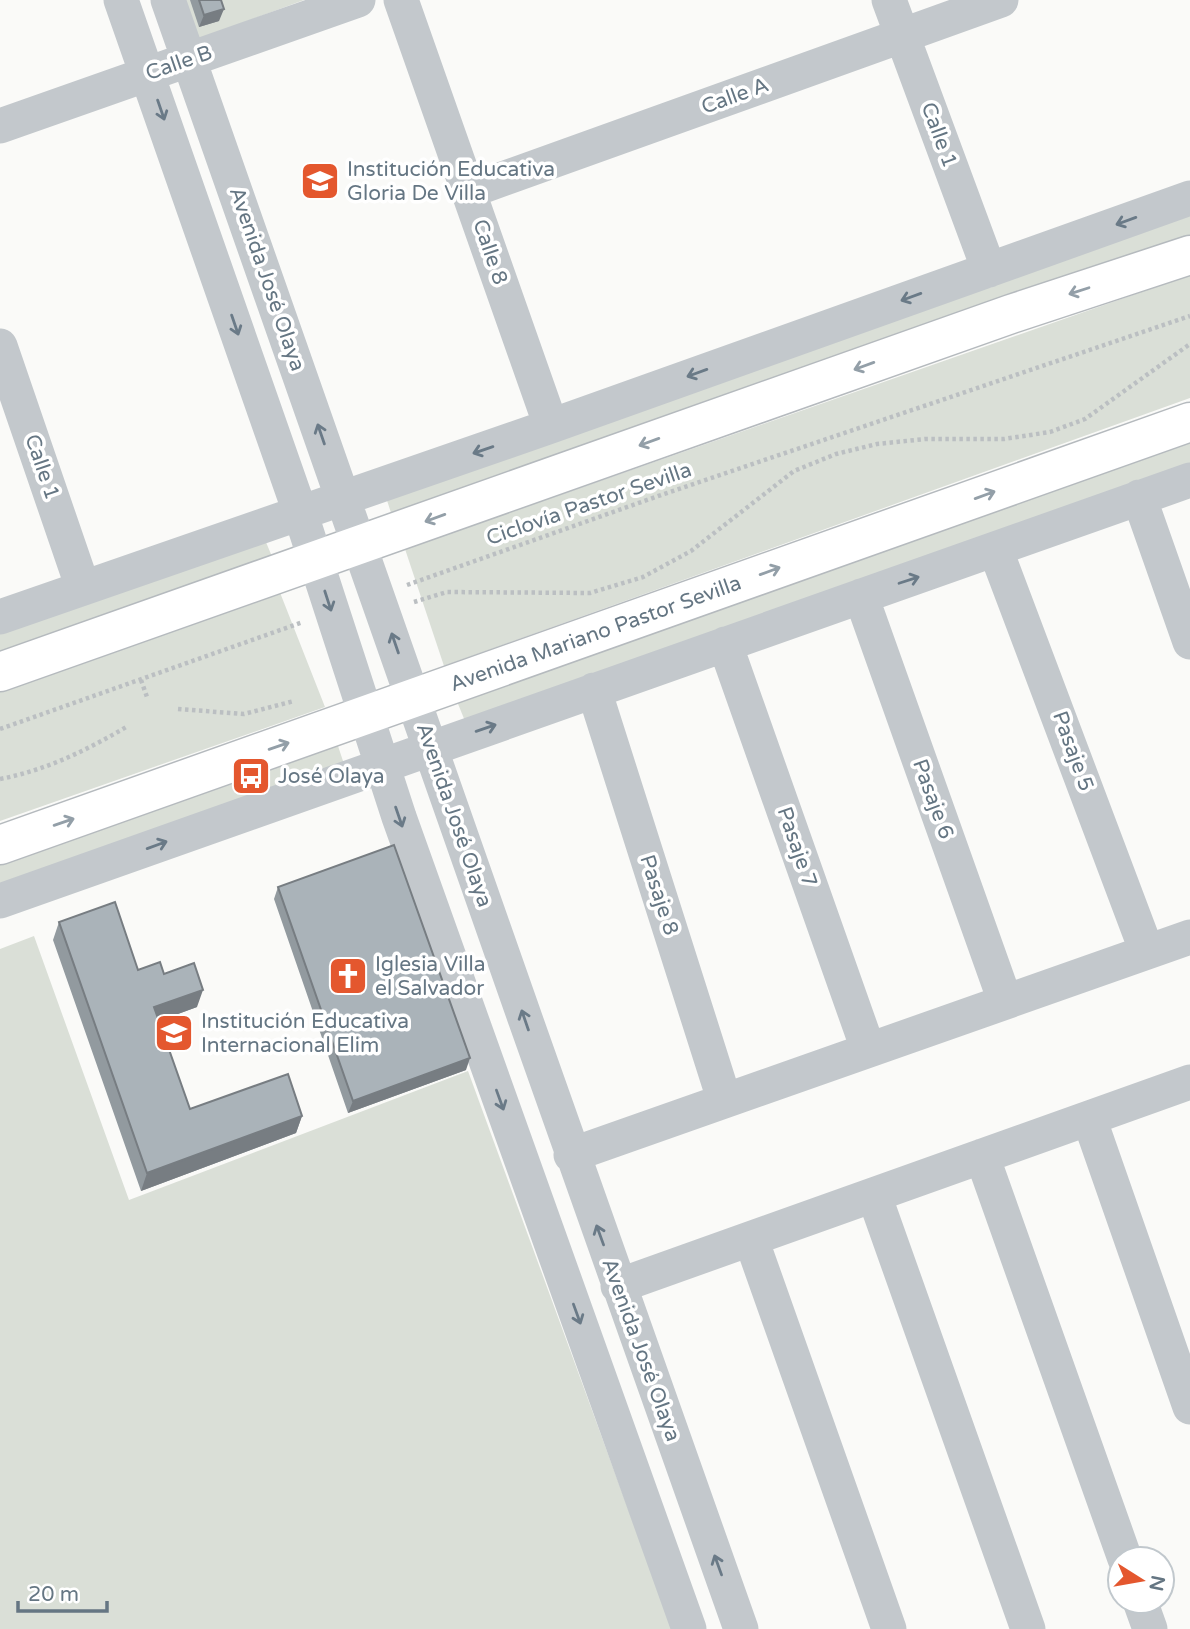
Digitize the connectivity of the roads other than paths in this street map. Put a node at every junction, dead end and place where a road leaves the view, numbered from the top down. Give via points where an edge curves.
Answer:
1 (121, 0) edge
2 (168, 0) edge
3 (358, 0) edge
4 (401, 0) edge
5 (889, 0) edge
6 (1001, 0) edge
7 (902, 36) junction
8 (189, 60) junction
9 (148, 74) junction
10 (0, 126) edge
11 (469, 191) junction
12 (1190, 198) edge
13 (1190, 255) edge
14 (989, 270) junction
15 (1, 350) edge
16 (1190, 422) edge
17 (551, 426) junction
18 (1190, 480) edge
19 (1139, 497) junction
20 (344, 498) junction
21 (300, 512) junction
22 (360, 544) junction
23 (996, 551) junction
24 (315, 560) junction
25 (83, 588) junction
26 (861, 596) junction
27 (0, 617) edge
28 (1190, 642) edge
29 (725, 644) junction
30 (0, 672) edge
31 (594, 690) junction
32 (414, 698) junction
33 (366, 715) junction
34 (431, 747) junction
35 (382, 765) junction
36 (0, 845) edge
37 (0, 901) edge
38 (1190, 937) edge
39 (1147, 952) junction
40 (1005, 1001) junction
41 (868, 1049) junction
42 (1190, 1082) edge
43 (724, 1099) junction
44 (1089, 1118) junction
45 (571, 1155) junction
46 (982, 1156) junction
47 (874, 1195) junction
48 (751, 1239) junction
49 (618, 1286) junction
50 (1190, 1407) edge
51 (1120, 1545) edge
52 (689, 1629) edge
53 (741, 1629) edge
54 (889, 1629) edge
55 (1028, 1629) edge

1 - 9 street
2 - 8 street, Avenida José Olaya
3 - 8 street, Calle B
4 - 11 street, Calle 8
5 - 7 street, Calle 1
6 - 7 street, Calle A
7 - 11 street, Calle A
7 - 14 street, Calle 1
8 - 9 street, Calle B
20 -> 8 street, Avenida José Olaya
9 - 10 street, Calle B
9 -> 21 street
11 - 17 street, Calle 8
12 -> 14 street
13 -> 22 main road
14 -> 17 street
15 - 25 street, Calle 1
32 -> 16 main road, Avenida Mariano Pastor Sevilla
17 -> 20 street
18 - 19 street
19 - 23 street
19 - 28 street
20 - 21 street
20 - 22 street, Avenida José Olaya
21 - 24 street
21 - 25 street
22 - 24 main road
32 -> 22 street, Avenida José Olaya via 393,599
26 -> 23 street
23 - 39 street, Pasaje 5
24 - 30 main road
24 -> 33 street
25 - 27 street
26 - 29 street
26 - 40 street, Pasaje 6
29 - 31 street
29 - 41 street, Pasaje 7
34 -> 31 street
31 - 43 street, Pasaje 8
32 - 33 main road, Avenida Mariano Pastor Sevilla
32 - 34 street, Avenida José Olaya
33 - 35 street
36 -> 33 main road, Avenida Mariano Pastor Sevilla
34 - 35 street
45 -> 34 street, Avenida José Olaya
37 -> 35 street
35 -> 52 street
38 - 39 street
39 - 40 street
40 - 41 street
41 - 43 street
42 - 44 street
43 - 45 street
44 - 46 street
44 - 50 street
49 -> 45 street, Avenida José Olaya
46 - 47 street
46 - 51 street
47 - 48 street
47 - 55 street
48 - 49 street
48 - 54 street
53 -> 49 street, Avenida José Olaya

